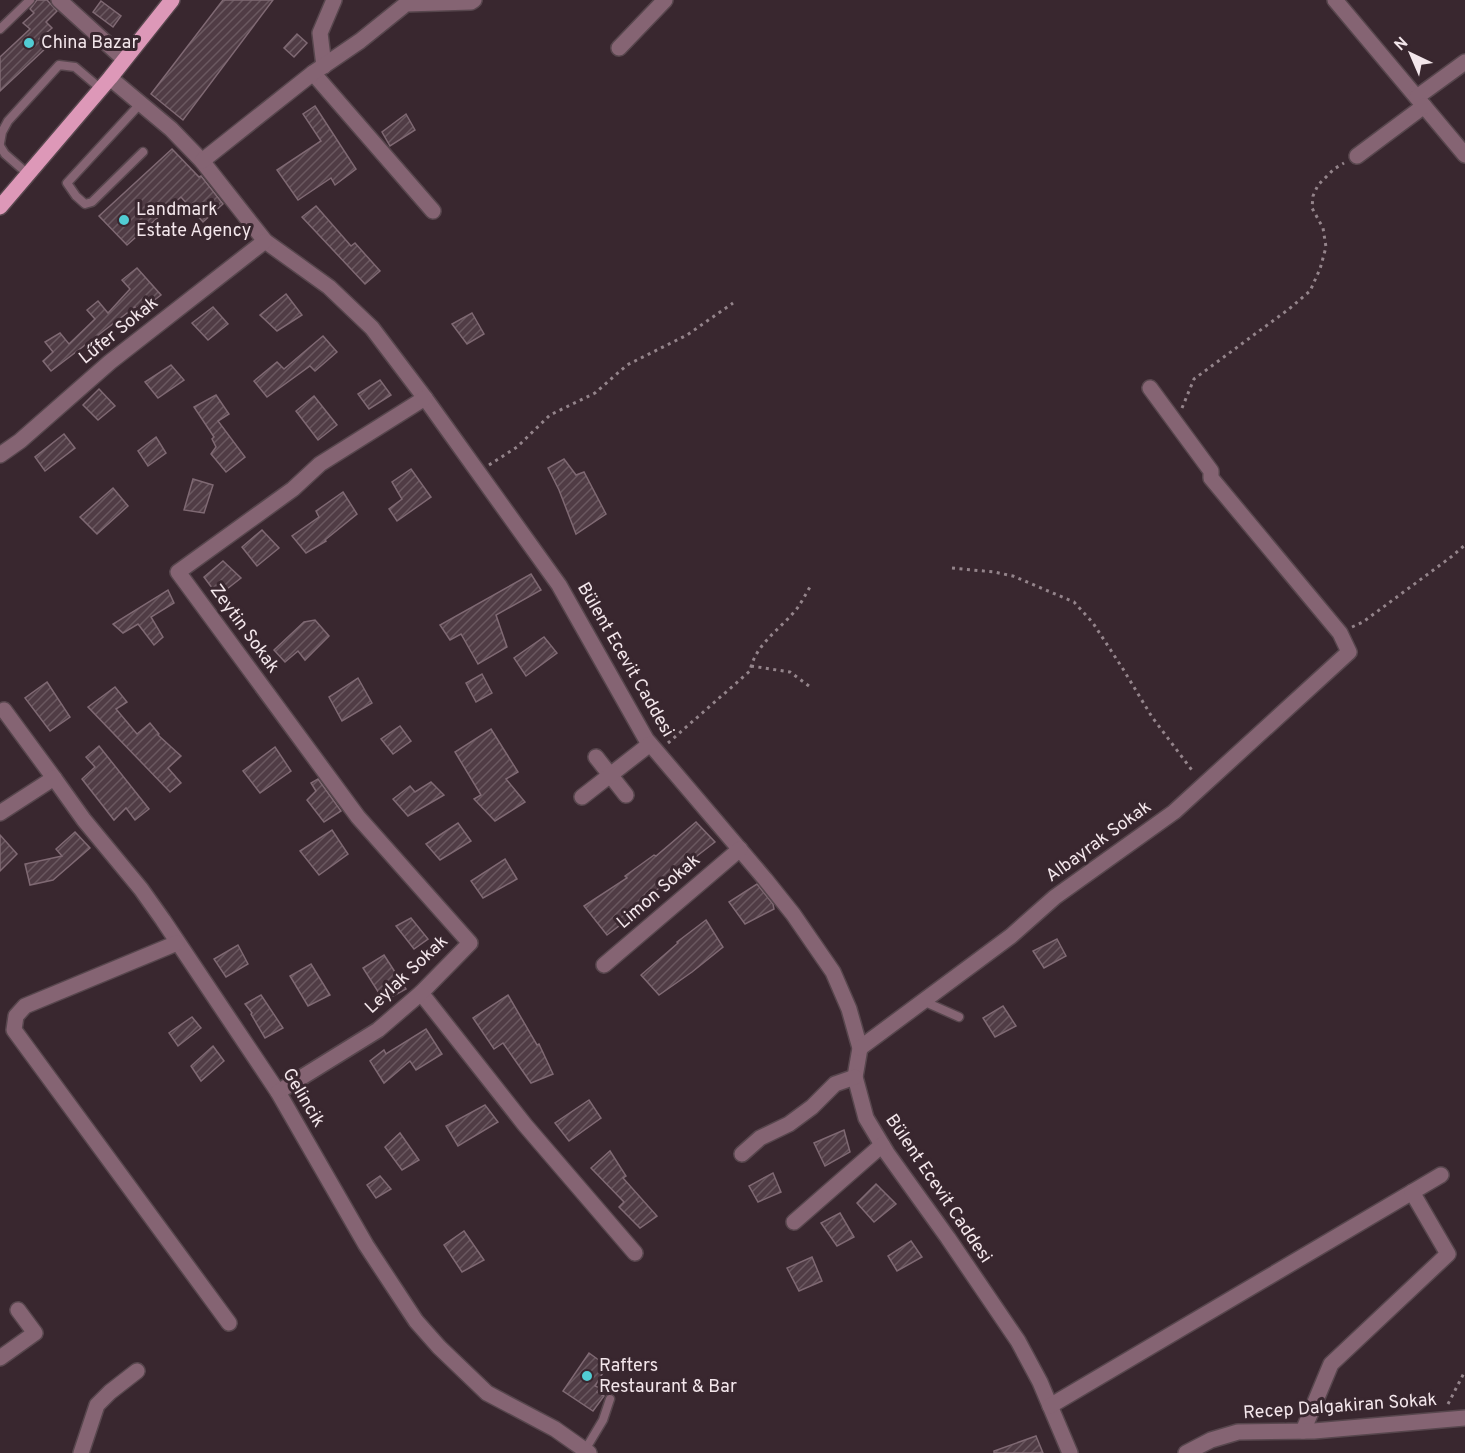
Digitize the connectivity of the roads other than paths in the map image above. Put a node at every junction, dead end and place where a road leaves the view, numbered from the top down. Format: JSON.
{"nodes":[{"id":1,"x":30,"y":0,"type":"edge"},
{"id":2,"x":59,"y":0,"type":"edge"},
{"id":3,"x":172,"y":0,"type":"edge"},
{"id":4,"x":334,"y":0,"type":"edge"},
{"id":5,"x":664,"y":0,"type":"edge"},
{"id":6,"x":1335,"y":0,"type":"edge"},
{"id":7,"x":472,"y":1,"type":"edge"},
{"id":8,"x":0,"y":29,"type":"edge"},
{"id":9,"x":619,"y":48,"type":"dead end"},
{"id":10,"x":124,"y":59,"type":"junction"},
{"id":11,"x":1465,"y":62,"type":"edge"},
{"id":12,"x":319,"y":70,"type":"junction"},
{"id":13,"x":106,"y":83,"type":"junction"},
{"id":14,"x":1421,"y":101,"type":"junction"},
{"id":15,"x":140,"y":104,"type":"junction"},
{"id":16,"x":0,"y":145,"type":"edge"},
{"id":17,"x":143,"y":152,"type":"dead end"},
{"id":18,"x":1465,"y":155,"type":"edge"},
{"id":19,"x":1357,"y":156,"type":"road end"},
{"id":20,"x":202,"y":161,"type":"junction"},
{"id":21,"x":29,"y":175,"type":"junction"},
{"id":22,"x":0,"y":207,"type":"edge"},
{"id":23,"x":433,"y":211,"type":"dead end"},
{"id":24,"x":265,"y":241,"type":"junction"},
{"id":25,"x":1150,"y":388,"type":"dead end"},
{"id":26,"x":425,"y":398,"type":"junction"},
{"id":27,"x":0,"y":455,"type":"edge"},
{"id":28,"x":4,"y":710,"type":"dead end"},
{"id":29,"x":654,"y":748,"type":"junction"},
{"id":30,"x":596,"y":757,"type":"dead end"},
{"id":31,"x":611,"y":774,"type":"junction"},
{"id":32,"x":54,"y":778,"type":"junction"},
{"id":33,"x":626,"y":795,"type":"dead end"},
{"id":34,"x":582,"y":797,"type":"dead end"},
{"id":35,"x":0,"y":813,"type":"edge"},
{"id":36,"x":740,"y":849,"type":"junction"},
{"id":37,"x":177,"y":943,"type":"junction"},
{"id":38,"x":470,"y":943,"type":"joint"},
{"id":39,"x":604,"y":964,"type":"dead end"},
{"id":40,"x":421,"y":993,"type":"junction"},
{"id":41,"x":923,"y":1001,"type":"junction"},
{"id":42,"x":959,"y":1017,"type":"dead end"},
{"id":43,"x":860,"y":1047,"type":"junction"},
{"id":44,"x":855,"y":1077,"type":"junction"},
{"id":45,"x":278,"y":1092,"type":"junction"},
{"id":46,"x":882,"y":1145,"type":"junction"},
{"id":47,"x":742,"y":1154,"type":"dead end"},
{"id":48,"x":1441,"y":1175,"type":"dead end"},
{"id":49,"x":1412,"y":1192,"type":"junction"},
{"id":50,"x":794,"y":1222,"type":"dead end"},
{"id":51,"x":635,"y":1253,"type":"dead end"},
{"id":52,"x":18,"y":1310,"type":"dead end"},
{"id":53,"x":228,"y":1323,"type":"dead end"},
{"id":54,"x":0,"y":1358,"type":"edge"},
{"id":55,"x":137,"y":1371,"type":"dead end"},
{"id":56,"x":610,"y":1399,"type":"dead end"},
{"id":57,"x":1050,"y":1406,"type":"junction"},
{"id":58,"x":1465,"y":1418,"type":"edge"},
{"id":59,"x":1304,"y":1431,"type":"junction"},
{"id":60,"x":587,"y":1452,"type":"edge"},
{"id":61,"x":81,"y":1453,"type":"edge"},
{"id":62,"x":1070,"y":1453,"type":"edge"},
{"id":63,"x":1186,"y":1453,"type":"edge"}],
"edges":[{"from":1,"to":8,"type":"lane"},
{"from":2,"to":10,"type":"street"},
{"from":3,"to":10,"type":"main road"},
{"from":4,"to":12,"type":"street"},
{"from":5,"to":9,"type":"street"},
{"from":6,"to":14,"type":"street"},
{"from":7,"to":12,"type":"street"},
{"from":10,"to":13,"type":"main road"},
{"from":11,"to":14,"type":"street"},
{"from":12,"to":20,"type":"street"},
{"from":12,"to":23,"type":"street"},
{"from":13,"to":15,"type":"street","name":"Bülent Ecevit Caddesi"},
{"from":13,"to":16,"type":"lane"},
{"from":13,"to":21,"type":"main road"},
{"from":14,"to":18,"type":"street"},
{"from":14,"to":19,"type":"street"},
{"from":15,"to":17,"type":"lane"},
{"from":15,"to":20,"type":"street","name":"Bülent Ecevit Caddesi"},
{"from":16,"to":21,"type":"lane"},
{"from":20,"to":24,"type":"street","name":"Bülent Ecevit Caddesi"},
{"from":21,"to":22,"type":"main road"},
{"from":24,"to":26,"type":"street","name":"Bülent Ecevit Caddesi"},
{"from":24,"to":27,"type":"street","name":"Lűfer Sokak"},
{"from":25,"to":41,"type":"street","name":"Albayrak Sokak"},
{"from":26,"to":29,"type":"street","name":"Bülent Ecevit Caddesi"},
{"from":26,"to":38,"type":"street","name":"Zeytin Sokak"},
{"from":28,"to":32,"type":"street","name":"Gelincik"},
{"from":29,"to":31,"type":"street"},
{"from":29,"to":36,"type":"street","name":"Bülent Ecevit Caddesi"},
{"from":30,"to":31,"type":"street"},
{"from":31,"to":33,"type":"street"},
{"from":31,"to":34,"type":"street"},
{"from":32,"to":35,"type":"street"},
{"from":32,"to":37,"type":"street","name":"Gelincik"},
{"from":36,"to":39,"type":"street","name":"Limon Sokak"},
{"from":36,"to":43,"type":"street","name":"Bülent Ecevit Caddesi"},
{"from":37,"to":45,"type":"street","name":"Gelincik"},
{"from":37,"to":53,"type":"street"},
{"from":38,"to":40,"type":"street","name":"Leylak Sokak"},
{"from":40,"to":45,"type":"street","name":"Leylak Sokak"},
{"from":40,"to":51,"type":"street"},
{"from":41,"to":42,"type":"lane"},
{"from":41,"to":43,"type":"street","name":"Albayrak Sokak"},
{"from":43,"to":44,"type":"street","name":"Bülent Ecevit Caddesi"},
{"from":44,"to":46,"type":"street","name":"Bülent Ecevit Caddesi"},
{"from":44,"to":47,"type":"street"},
{"from":45,"to":60,"type":"street","name":"Gelincik"},
{"from":46,"to":50,"type":"street"},
{"from":46,"to":57,"type":"street","name":"Bülent Ecevit Caddesi"},
{"from":48,"to":49,"type":"street"},
{"from":49,"to":57,"type":"street"},
{"from":49,"to":59,"type":"street"},
{"from":52,"to":54,"type":"street"},
{"from":55,"to":61,"type":"street"},
{"from":56,"to":60,"type":"lane"},
{"from":57,"to":62,"type":"street","name":"Bülent Ecevit Caddesi"},
{"from":58,"to":59,"type":"street","name":"Recep Dalgakiran Sokak"},
{"from":59,"to":63,"type":"street","name":"Recep Dalgakiran Sokak"}]}
